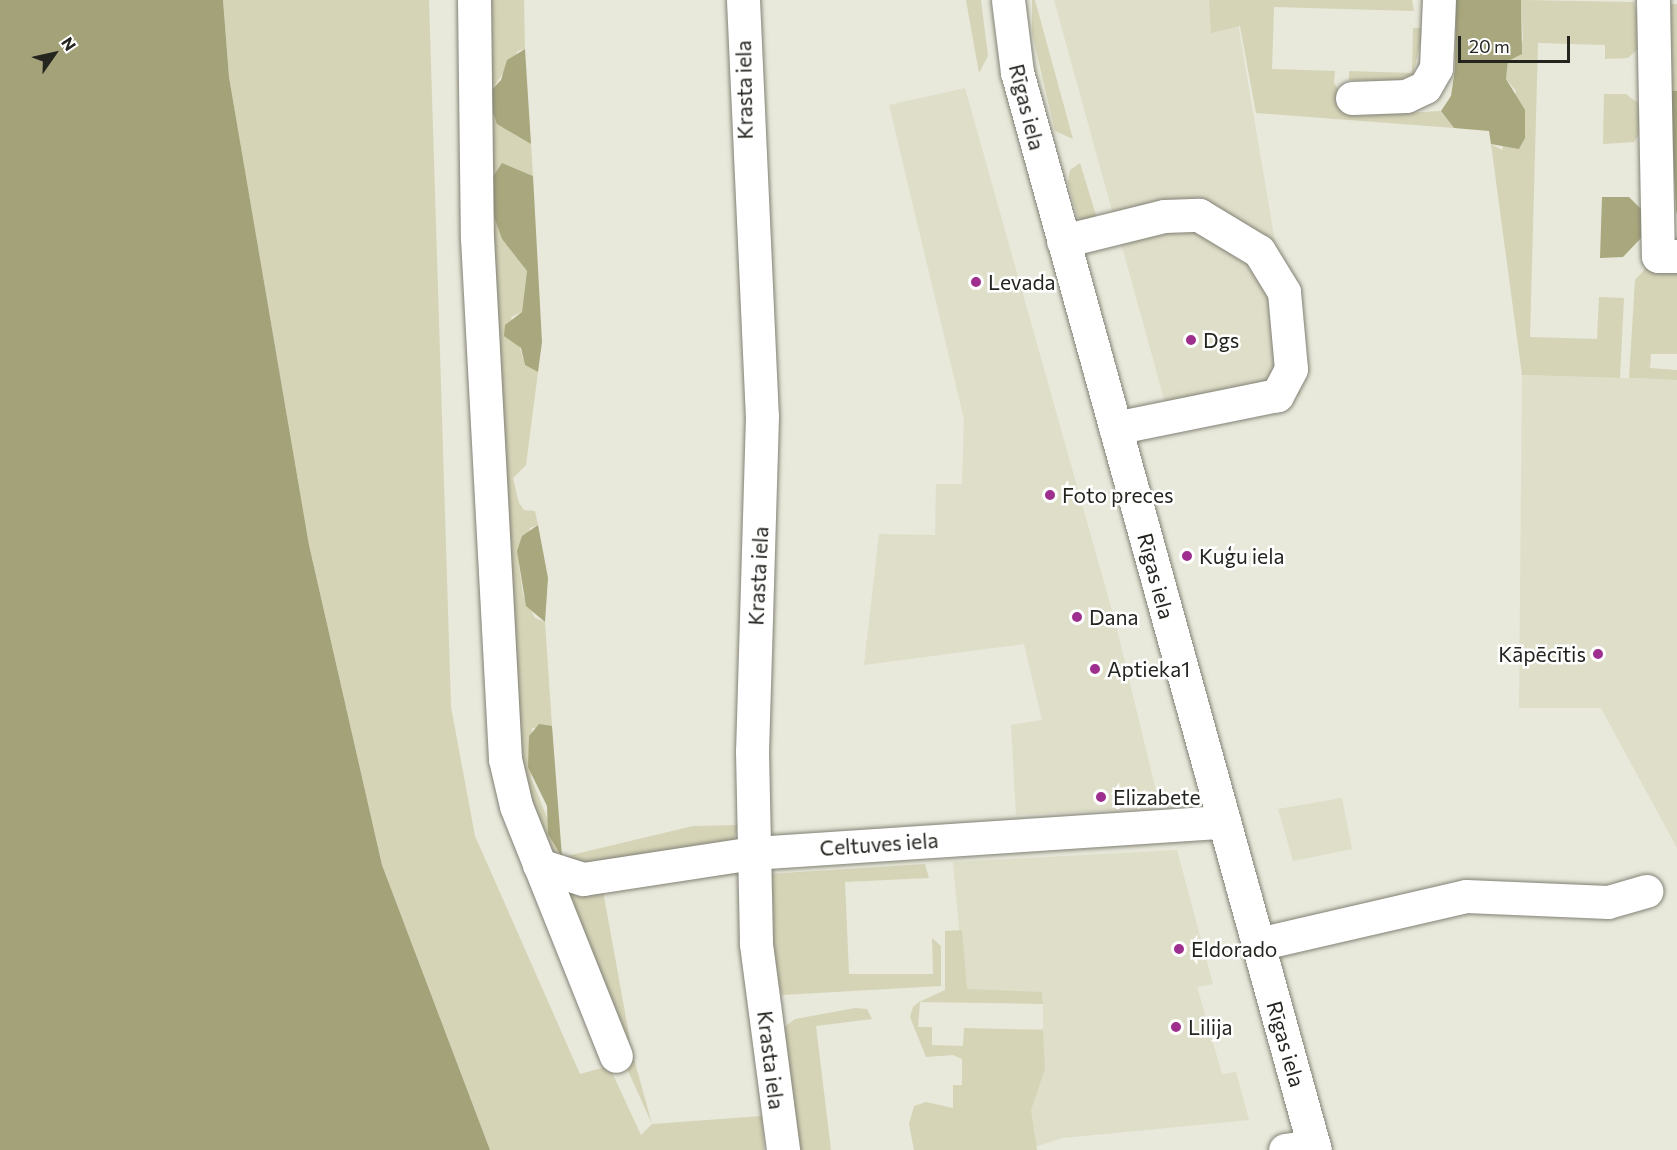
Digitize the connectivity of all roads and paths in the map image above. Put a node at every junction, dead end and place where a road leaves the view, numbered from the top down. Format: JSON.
{"nodes":[{"id":1,"x":474,"y":0,"type":"edge"},
{"id":2,"x":742,"y":0,"type":"edge"},
{"id":3,"x":1008,"y":0,"type":"edge"},
{"id":4,"x":1439,"y":0,"type":"edge"},
{"id":5,"x":1653,"y":0,"type":"edge"},
{"id":6,"x":1352,"y":98,"type":"dead end"},
{"id":7,"x":1063,"y":241,"type":"junction"},
{"id":8,"x":1677,"y":256,"type":"edge"},
{"id":9,"x":1115,"y":428,"type":"junction"},
{"id":10,"x":1224,"y":822,"type":"junction"},
{"id":11,"x":753,"y":853,"type":"junction"},
{"id":12,"x":539,"y":865,"type":"junction"},
{"id":13,"x":1646,"y":891,"type":"dead end"},
{"id":14,"x":1258,"y":944,"type":"junction"},
{"id":15,"x":616,"y":1056,"type":"dead end"},
{"id":16,"x":1305,"y":1149,"type":"edge"},
{"id":17,"x":783,"y":1150,"type":"edge"}],
"edges":[{"from":1,"to":12,"type":"street"},
{"from":2,"to":11,"type":"street","name":"Krasta iela"},
{"from":3,"to":7,"type":"street","name":"Rīgas iela"},
{"from":4,"to":6,"type":"street"},
{"from":5,"to":8,"type":"street"},
{"from":7,"to":9,"type":"street","name":"Rīgas iela"},
{"from":7,"to":9,"type":"street"},
{"from":9,"to":10,"type":"street","name":"Rīgas iela"},
{"from":10,"to":11,"type":"street","name":"Celtuves iela"},
{"from":10,"to":14,"type":"street","name":"Rīgas iela"},
{"from":11,"to":12,"type":"street","name":"Celtuves iela"},
{"from":11,"to":17,"type":"street","name":"Krasta iela"},
{"from":12,"to":15,"type":"street"},
{"from":13,"to":14,"type":"street"},
{"from":14,"to":16,"type":"street","name":"Rīgas iela"}]}
